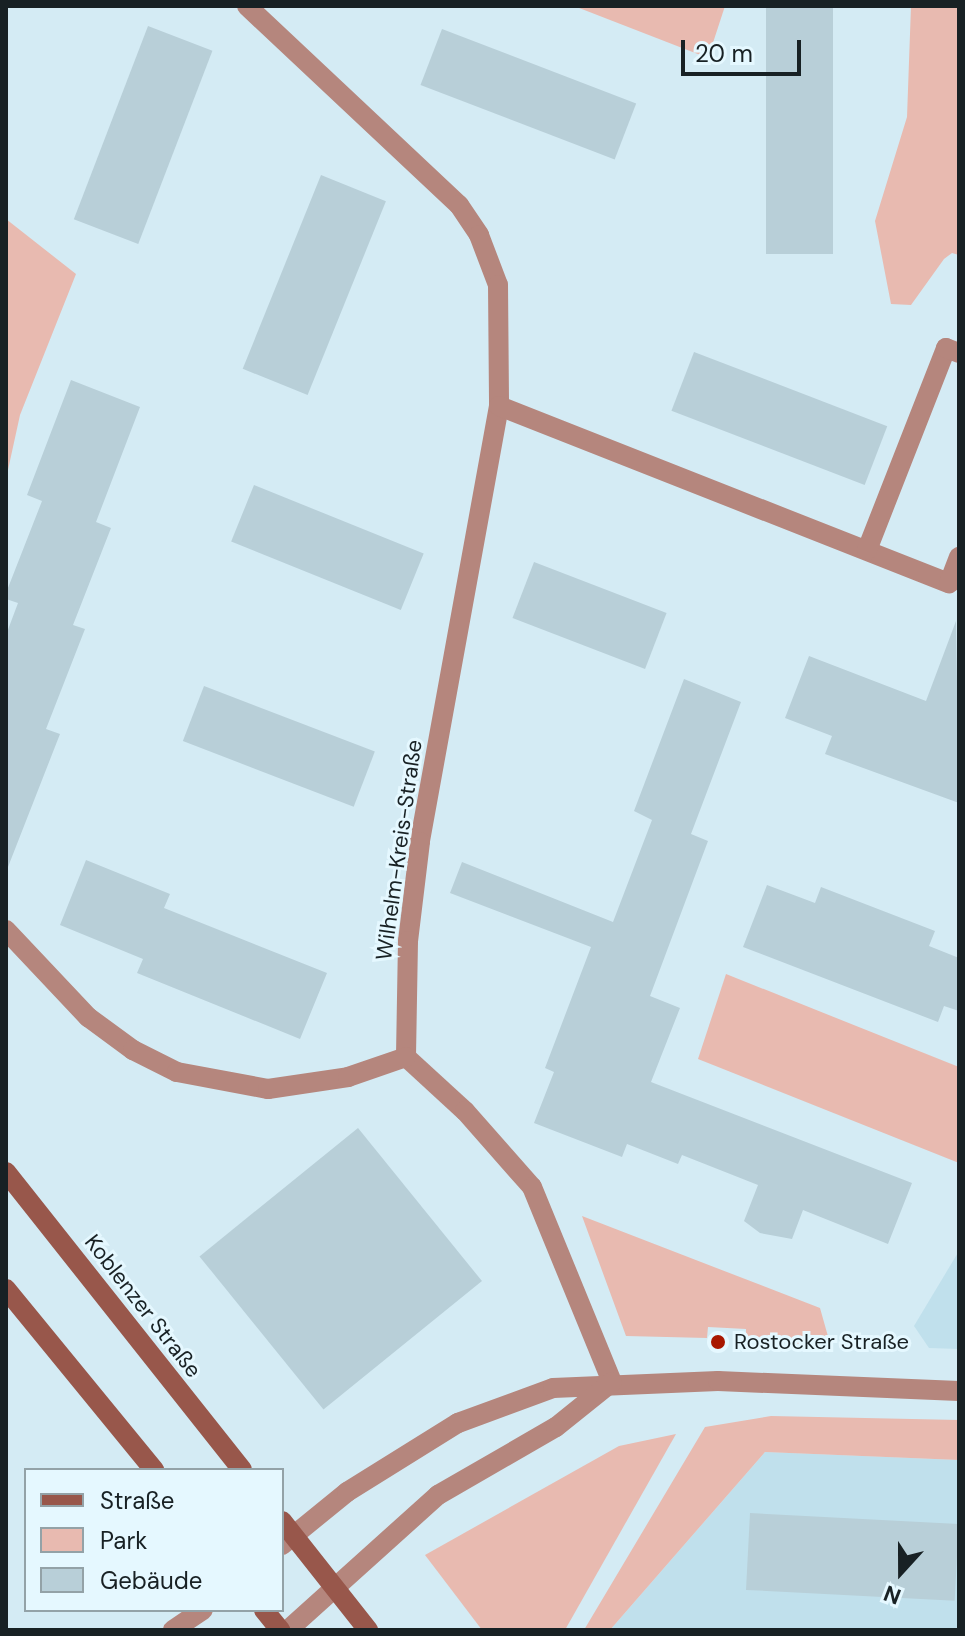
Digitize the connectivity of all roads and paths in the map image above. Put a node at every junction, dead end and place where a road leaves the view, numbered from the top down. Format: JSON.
{"nodes":[{"id":1,"x":247,"y":6,"type":"edge"},
{"id":2,"x":959,"y":353,"type":"edge"},
{"id":3,"x":499,"y":406,"type":"junction"},
{"id":4,"x":867,"y":550,"type":"junction"},
{"id":5,"x":959,"y":557,"type":"edge"},
{"id":6,"x":6,"y":930,"type":"edge"},
{"id":7,"x":406,"y":1057,"type":"junction"},
{"id":8,"x":6,"y":1172,"type":"edge"},
{"id":9,"x":6,"y":1289,"type":"edge"},
{"id":10,"x":612,"y":1382,"type":"junction"},
{"id":11,"x":959,"y":1391,"type":"edge"},
{"id":12,"x":152,"y":1468,"type":"edge"},
{"id":13,"x":240,"y":1468,"type":"edge"},
{"id":14,"x":286,"y":1534,"type":"edge"},
{"id":15,"x":333,"y":1586,"type":"junction"},
{"id":16,"x":200,"y":1612,"type":"edge"},
{"id":17,"x":266,"y":1612,"type":"edge"},
{"id":18,"x":173,"y":1630,"type":"edge"},
{"id":19,"x":280,"y":1630,"type":"edge"},
{"id":20,"x":288,"y":1630,"type":"edge"},
{"id":21,"x":368,"y":1630,"type":"edge"}],
"edges":[{"from":1,"to":3,"type":"street","name":"Wilhelm-Kreis-Straße"},
{"from":2,"to":4,"type":"street"},
{"from":3,"to":4,"type":"street"},
{"from":3,"to":7,"type":"street","name":"Wilhelm-Kreis-Straße"},
{"from":4,"to":5,"type":"street"},
{"from":6,"to":7,"type":"street"},
{"from":7,"to":10,"type":"street"},
{"from":8,"to":13,"type":"main road","name":"Koblenzer Straße"},
{"from":9,"to":12,"type":"main road"},
{"from":10,"to":11,"type":"street"},
{"from":10,"to":14,"type":"street"},
{"from":10,"to":15,"type":"street"},
{"from":14,"to":15,"type":"main road"},
{"from":15,"to":20,"type":"street"},
{"from":15,"to":21,"type":"main road"},
{"from":16,"to":18,"type":"street"},
{"from":17,"to":19,"type":"main road"}]}
